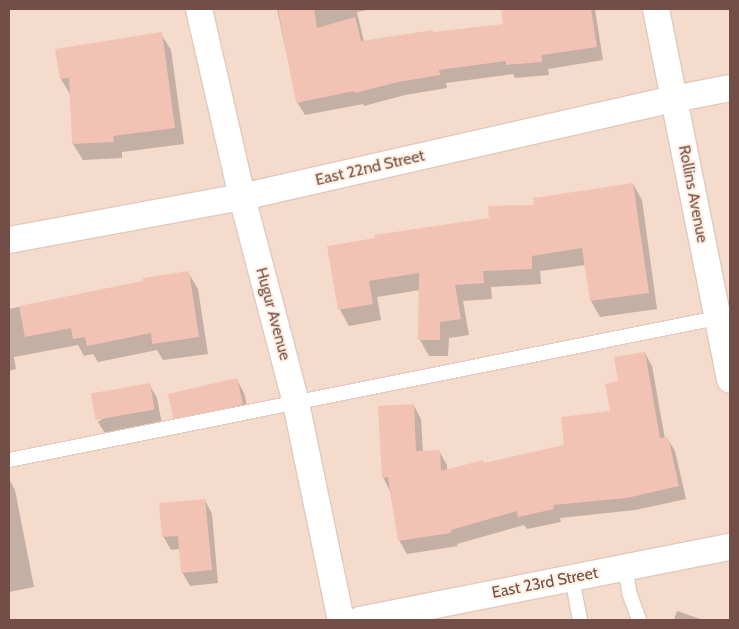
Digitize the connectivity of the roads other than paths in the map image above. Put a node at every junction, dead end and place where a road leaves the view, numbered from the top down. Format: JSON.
{"nodes":[{"id":1,"x":200,"y":9,"type":"edge"},
{"id":2,"x":656,"y":9,"type":"edge"},
{"id":3,"x":730,"y":88,"type":"edge"},
{"id":4,"x":674,"y":98,"type":"junction"},
{"id":5,"x":242,"y":197,"type":"junction"},
{"id":6,"x":9,"y":240,"type":"edge"},
{"id":7,"x":724,"y":317,"type":"edge"},
{"id":8,"x":730,"y":380,"type":"edge"},
{"id":9,"x":296,"y":402,"type":"junction"},
{"id":10,"x":9,"y":460,"type":"edge"},
{"id":11,"x":730,"y":547,"type":"edge"},
{"id":12,"x":625,"y":568,"type":"junction"},
{"id":13,"x":572,"y":578,"type":"junction"},
{"id":14,"x":429,"y":614,"type":"edge"},
{"id":15,"x":341,"y":620,"type":"edge"},
{"id":16,"x":360,"y":620,"type":"edge"},
{"id":17,"x":580,"y":620,"type":"edge"},
{"id":18,"x":639,"y":620,"type":"edge"}],
"edges":[{"from":1,"to":5,"type":"street","name":"Hugur Avenue"},
{"from":2,"to":4,"type":"street","name":"Rollins Avenue"},
{"from":3,"to":4,"type":"street","name":"East 22nd Street"},
{"from":4,"to":5,"type":"street","name":"East 22nd Street"},
{"from":4,"to":7,"type":"street","name":"Rollins Avenue"},
{"from":5,"to":6,"type":"street","name":"East 22nd Street"},
{"from":5,"to":9,"type":"street","name":"Hugur Avenue"},
{"from":7,"to":8,"type":"street","name":"Rollins Avenue"},
{"from":7,"to":9,"type":"lane"},
{"from":9,"to":10,"type":"lane"},
{"from":9,"to":15,"type":"street","name":"Hugur Avenue"},
{"from":11,"to":12,"type":"street","name":"East 23rd Street"},
{"from":12,"to":13,"type":"street","name":"East 23rd Street"},
{"from":12,"to":18,"type":"lane"},
{"from":13,"to":14,"type":"street","name":"East 23rd Street"},
{"from":13,"to":17,"type":"lane"},
{"from":14,"to":16,"type":"street","name":"East 23rd Street"}]}
